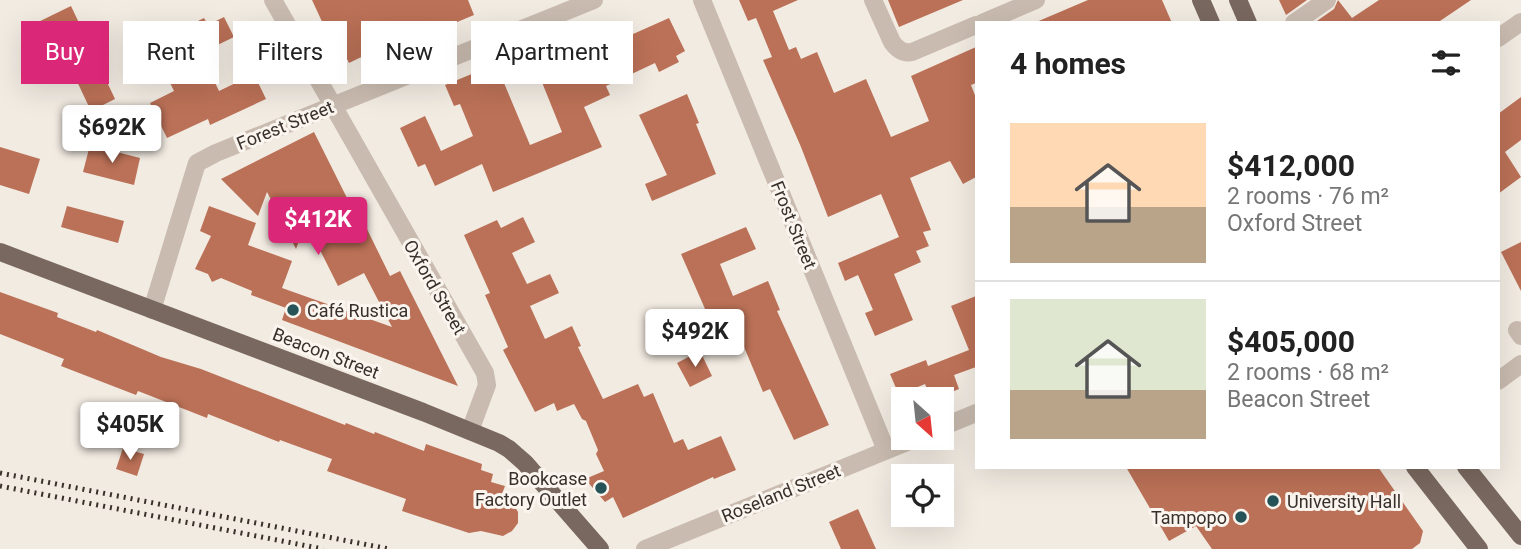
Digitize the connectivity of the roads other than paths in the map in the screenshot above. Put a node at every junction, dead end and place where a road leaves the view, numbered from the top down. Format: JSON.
{"nodes":[{"id":1,"x":273,"y":0,"type":"edge"},
{"id":2,"x":594,"y":0,"type":"edge"},
{"id":3,"x":702,"y":0,"type":"edge"},
{"id":4,"x":873,"y":0,"type":"edge"},
{"id":5,"x":1036,"y":0,"type":"edge"},
{"id":6,"x":1201,"y":0,"type":"edge"},
{"id":7,"x":1238,"y":0,"type":"edge"},
{"id":8,"x":1327,"y":0,"type":"edge"},
{"id":9,"x":987,"y":21,"type":"edge"},
{"id":10,"x":1210,"y":21,"type":"edge"},
{"id":11,"x":1247,"y":21,"type":"edge"},
{"id":12,"x":1297,"y":21,"type":"edge"},
{"id":13,"x":1521,"y":22,"type":"edge"},
{"id":14,"x":975,"y":25,"type":"edge"},
{"id":15,"x":1500,"y":37,"type":"edge"},
{"id":16,"x":332,"y":106,"type":"junction"},
{"id":17,"x":0,"y":252,"type":"edge"},
{"id":18,"x":152,"y":310,"type":"junction"},
{"id":19,"x":1521,"y":364,"type":"edge"},
{"id":20,"x":1500,"y":380,"type":"edge"},
{"id":21,"x":975,"y":413,"type":"edge"},
{"id":22,"x":954,"y":422,"type":"edge"},
{"id":23,"x":470,"y":431,"type":"junction"},
{"id":24,"x":891,"y":448,"type":"edge"},
{"id":25,"x":886,"y":450,"type":"junction"},
{"id":26,"x":1417,"y":469,"type":"edge"},
{"id":27,"x":1468,"y":469,"type":"edge"},
{"id":28,"x":1521,"y":536,"type":"edge"},
{"id":29,"x":600,"y":549,"type":"edge"},
{"id":30,"x":645,"y":549,"type":"edge"},
{"id":31,"x":1479,"y":549,"type":"edge"}],
"edges":[{"from":1,"to":16,"type":"street","name":"Oxford Street"},
{"from":2,"to":16,"type":"street","name":"Forest Street"},
{"from":3,"to":25,"type":"street","name":"Frost Street"},
{"from":4,"to":14,"type":"street"},
{"from":5,"to":9,"type":"street"},
{"from":6,"to":10,"type":"main road"},
{"from":7,"to":11,"type":"main road"},
{"from":8,"to":12,"type":"street"},
{"from":13,"to":15,"type":"street"},
{"from":16,"to":18,"type":"street","name":"Forest Street"},
{"from":16,"to":23,"type":"street","name":"Oxford Street"},
{"from":17,"to":18,"type":"main road","name":"Beacon Street"},
{"from":18,"to":23,"type":"main road","name":"Beacon Street"},
{"from":19,"to":20,"type":"street"},
{"from":21,"to":22,"type":"street"},
{"from":23,"to":29,"type":"main road","name":"Beacon Street"},
{"from":24,"to":25,"type":"street","name":"Roseland Street"},
{"from":25,"to":30,"type":"street","name":"Roseland Street"},
{"from":26,"to":31,"type":"main road"},
{"from":27,"to":28,"type":"main road"}]}
